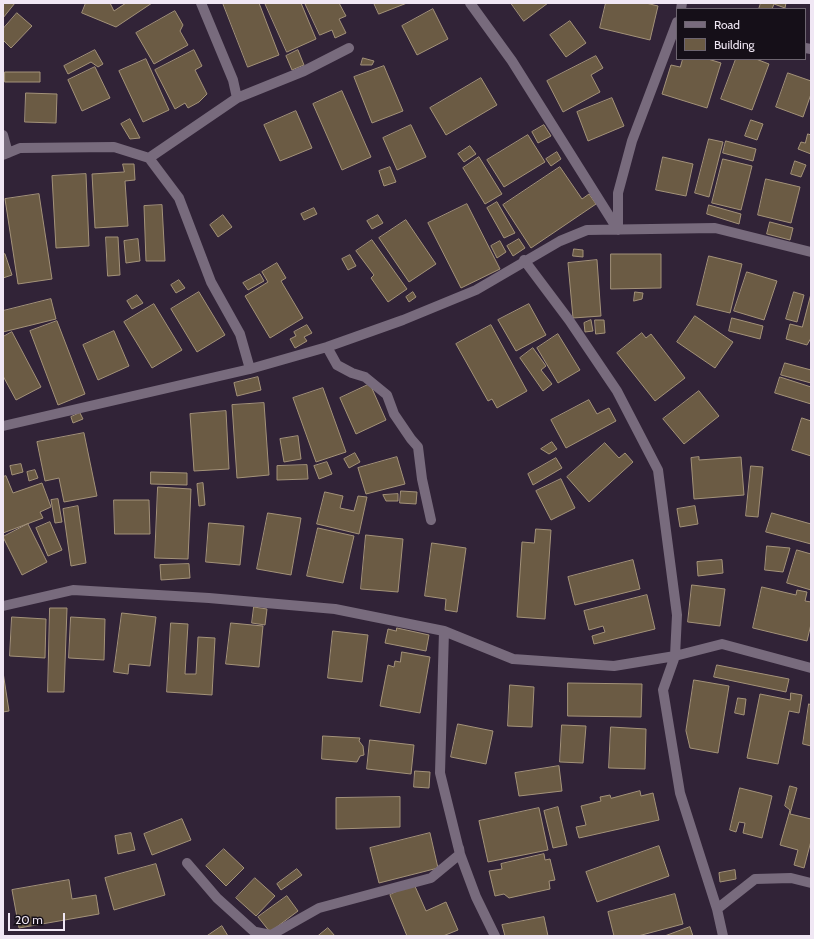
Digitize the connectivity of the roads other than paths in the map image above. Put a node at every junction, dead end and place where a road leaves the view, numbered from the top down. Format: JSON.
{"nodes":[{"id":1,"x":201,"y":3,"type":"edge"},
{"id":2,"x":470,"y":3,"type":"edge"},
{"id":3,"x":676,"y":25,"type":"edge"},
{"id":4,"x":349,"y":48,"type":"dead end"},
{"id":5,"x":237,"y":98,"type":"junction"},
{"id":6,"x":3,"y":135,"type":"edge"},
{"id":7,"x":6,"y":154,"type":"edge"},
{"id":8,"x":150,"y":158,"type":"junction"},
{"id":9,"x":618,"y":230,"type":"junction"},
{"id":10,"x":811,"y":252,"type":"edge"},
{"id":11,"x":524,"y":260,"type":"junction"},
{"id":12,"x":327,"y":347,"type":"junction"},
{"id":13,"x":250,"y":368,"type":"junction"},
{"id":14,"x":3,"y":426,"type":"edge"},
{"id":15,"x":431,"y":520,"type":"dead end"},
{"id":16,"x":3,"y":606,"type":"edge"},
{"id":17,"x":444,"y":631,"type":"junction"},
{"id":18,"x":675,"y":656,"type":"junction"},
{"id":19,"x":811,"y":668,"type":"edge"},
{"id":20,"x":454,"y":827,"type":"dead end"},
{"id":21,"x":460,"y":854,"type":"junction"},
{"id":22,"x":186,"y":863,"type":"dead end"},
{"id":23,"x":811,"y":883,"type":"edge"},
{"id":24,"x":717,"y":910,"type":"junction"},
{"id":25,"x":257,"y":934,"type":"edge"},
{"id":26,"x":495,"y":936,"type":"edge"},
{"id":27,"x":723,"y":936,"type":"edge"}],
"edges":[{"from":1,"to":5,"type":"street"},
{"from":2,"to":9,"type":"street"},
{"from":3,"to":9,"type":"street"},
{"from":4,"to":5,"type":"street"},
{"from":5,"to":8,"type":"street"},
{"from":6,"to":7,"type":"street"},
{"from":7,"to":8,"type":"street"},
{"from":8,"to":13,"type":"street"},
{"from":9,"to":10,"type":"street"},
{"from":9,"to":11,"type":"street"},
{"from":11,"to":12,"type":"street"},
{"from":11,"to":18,"type":"street"},
{"from":12,"to":13,"type":"street"},
{"from":12,"to":15,"type":"street"},
{"from":13,"to":14,"type":"street"},
{"from":16,"to":17,"type":"street"},
{"from":17,"to":18,"type":"street"},
{"from":17,"to":21,"type":"street"},
{"from":18,"to":19,"type":"street"},
{"from":18,"to":24,"type":"street"},
{"from":20,"to":21,"type":"street"},
{"from":21,"to":25,"type":"street"},
{"from":21,"to":26,"type":"street"},
{"from":22,"to":25,"type":"street"},
{"from":23,"to":24,"type":"street"},
{"from":24,"to":27,"type":"street"}]}
